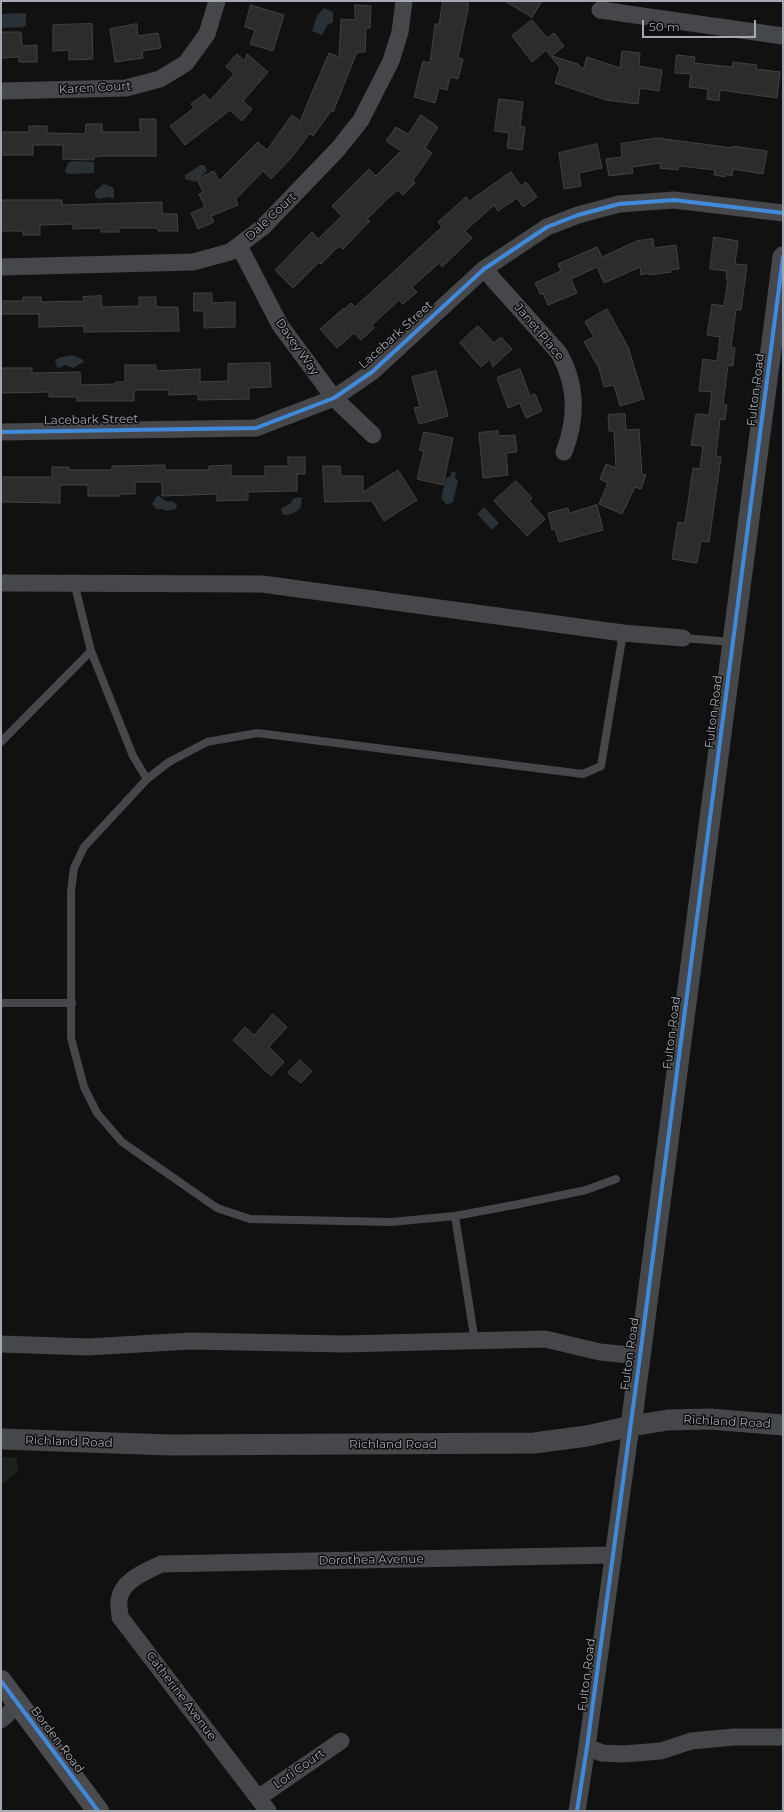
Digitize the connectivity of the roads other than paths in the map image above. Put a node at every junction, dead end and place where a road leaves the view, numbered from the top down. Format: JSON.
{"nodes":[{"id":1,"x":217,"y":1,"type":"edge"},
{"id":2,"x":404,"y":1,"type":"edge"},
{"id":3,"x":600,"y":10,"type":"dead end"},
{"id":4,"x":783,"y":36,"type":"edge"},
{"id":5,"x":1,"y":91,"type":"edge"},
{"id":6,"x":783,"y":213,"type":"edge"},
{"id":7,"x":239,"y":246,"type":"junction"},
{"id":8,"x":783,"y":257,"type":"edge"},
{"id":9,"x":1,"y":267,"type":"edge"},
{"id":10,"x":484,"y":269,"type":"junction"},
{"id":11,"x":776,"y":368,"type":"edge"},
{"id":12,"x":334,"y":398,"type":"junction"},
{"id":13,"x":1,"y":432,"type":"edge"},
{"id":14,"x":373,"y":435,"type":"dead end"},
{"id":15,"x":564,"y":452,"type":"dead end"},
{"id":16,"x":74,"y":582,"type":"junction"},
{"id":17,"x":1,"y":583,"type":"edge"},
{"id":18,"x":623,"y":633,"type":"junction"},
{"id":19,"x":683,"y":638,"type":"joint"},
{"id":20,"x":734,"y":642,"type":"junction"},
{"id":21,"x":90,"y":651,"type":"junction"},
{"id":22,"x":1,"y":742,"type":"edge"},
{"id":23,"x":147,"y":779,"type":"junction"},
{"id":24,"x":1,"y":1002,"type":"edge"},
{"id":25,"x":72,"y":1002,"type":"junction"},
{"id":26,"x":616,"y":1179,"type":"dead end"},
{"id":27,"x":455,"y":1216,"type":"junction"},
{"id":28,"x":475,"y":1342,"type":"junction"},
{"id":29,"x":1,"y":1344,"type":"edge"},
{"id":30,"x":640,"y":1356,"type":"junction"},
{"id":31,"x":783,"y":1425,"type":"edge"},
{"id":32,"x":631,"y":1426,"type":"junction"},
{"id":33,"x":1,"y":1439,"type":"edge"},
{"id":34,"x":612,"y":1555,"type":"junction"},
{"id":35,"x":133,"y":1578,"type":"joint"},
{"id":36,"x":1,"y":1681,"type":"edge"},
{"id":37,"x":18,"y":1705,"type":"junction"},
{"id":38,"x":1,"y":1720,"type":"edge"},
{"id":39,"x":783,"y":1737,"type":"edge"},
{"id":40,"x":341,"y":1741,"type":"dead end"},
{"id":41,"x":587,"y":1747,"type":"junction"},
{"id":42,"x":263,"y":1805,"type":"edge"},
{"id":43,"x":98,"y":1811,"type":"edge"},
{"id":44,"x":577,"y":1811,"type":"edge"}],
"edges":[{"from":1,"to":5,"type":"street","name":"Karen Court"},
{"from":2,"to":7,"type":"street","name":"Dale Court"},
{"from":3,"to":4,"type":"street"},
{"from":6,"to":10,"type":"street","name":"Lacebark Street"},
{"from":7,"to":9,"type":"street","name":"Dale Court"},
{"from":7,"to":12,"type":"street","name":"Davey Way"},
{"from":8,"to":11,"type":"street","name":"Fulton Road"},
{"from":10,"to":12,"type":"street","name":"Lacebark Street"},
{"from":10,"to":15,"type":"street","name":"Janet Place"},
{"from":11,"to":20,"type":"street","name":"Fulton Road"},
{"from":12,"to":13,"type":"street","name":"Lacebark Street"},
{"from":12,"to":14,"type":"street","name":"Davey Way"},
{"from":16,"to":17,"type":"street"},
{"from":16,"to":18,"type":"street"},
{"from":16,"to":21,"type":"lane"},
{"from":18,"to":19,"type":"street"},
{"from":18,"to":23,"type":"lane"},
{"from":19,"to":20,"type":"lane"},
{"from":20,"to":30,"type":"street","name":"Fulton Road"},
{"from":21,"to":22,"type":"lane"},
{"from":21,"to":23,"type":"lane"},
{"from":23,"to":25,"type":"lane"},
{"from":24,"to":25,"type":"lane"},
{"from":25,"to":27,"type":"lane"},
{"from":26,"to":27,"type":"lane"},
{"from":27,"to":28,"type":"lane"},
{"from":28,"to":29,"type":"street"},
{"from":28,"to":30,"type":"street"},
{"from":30,"to":32,"type":"street","name":"Fulton Road"},
{"from":31,"to":32,"type":"street","name":"Richland Road"},
{"from":32,"to":33,"type":"street","name":"Richland Road"},
{"from":32,"to":34,"type":"street","name":"Fulton Road"},
{"from":34,"to":35,"type":"street","name":"Dorothea Avenue"},
{"from":34,"to":41,"type":"street","name":"Fulton Road"},
{"from":35,"to":42,"type":"street","name":"Catherine Avenue"},
{"from":36,"to":37,"type":"main road","name":"Borden Road"},
{"from":37,"to":38,"type":"street"},
{"from":37,"to":43,"type":"main road","name":"Borden Road"},
{"from":39,"to":41,"type":"street"},
{"from":40,"to":42,"type":"street","name":"Lori Court"},
{"from":41,"to":44,"type":"street","name":"Fulton Road"}]}
